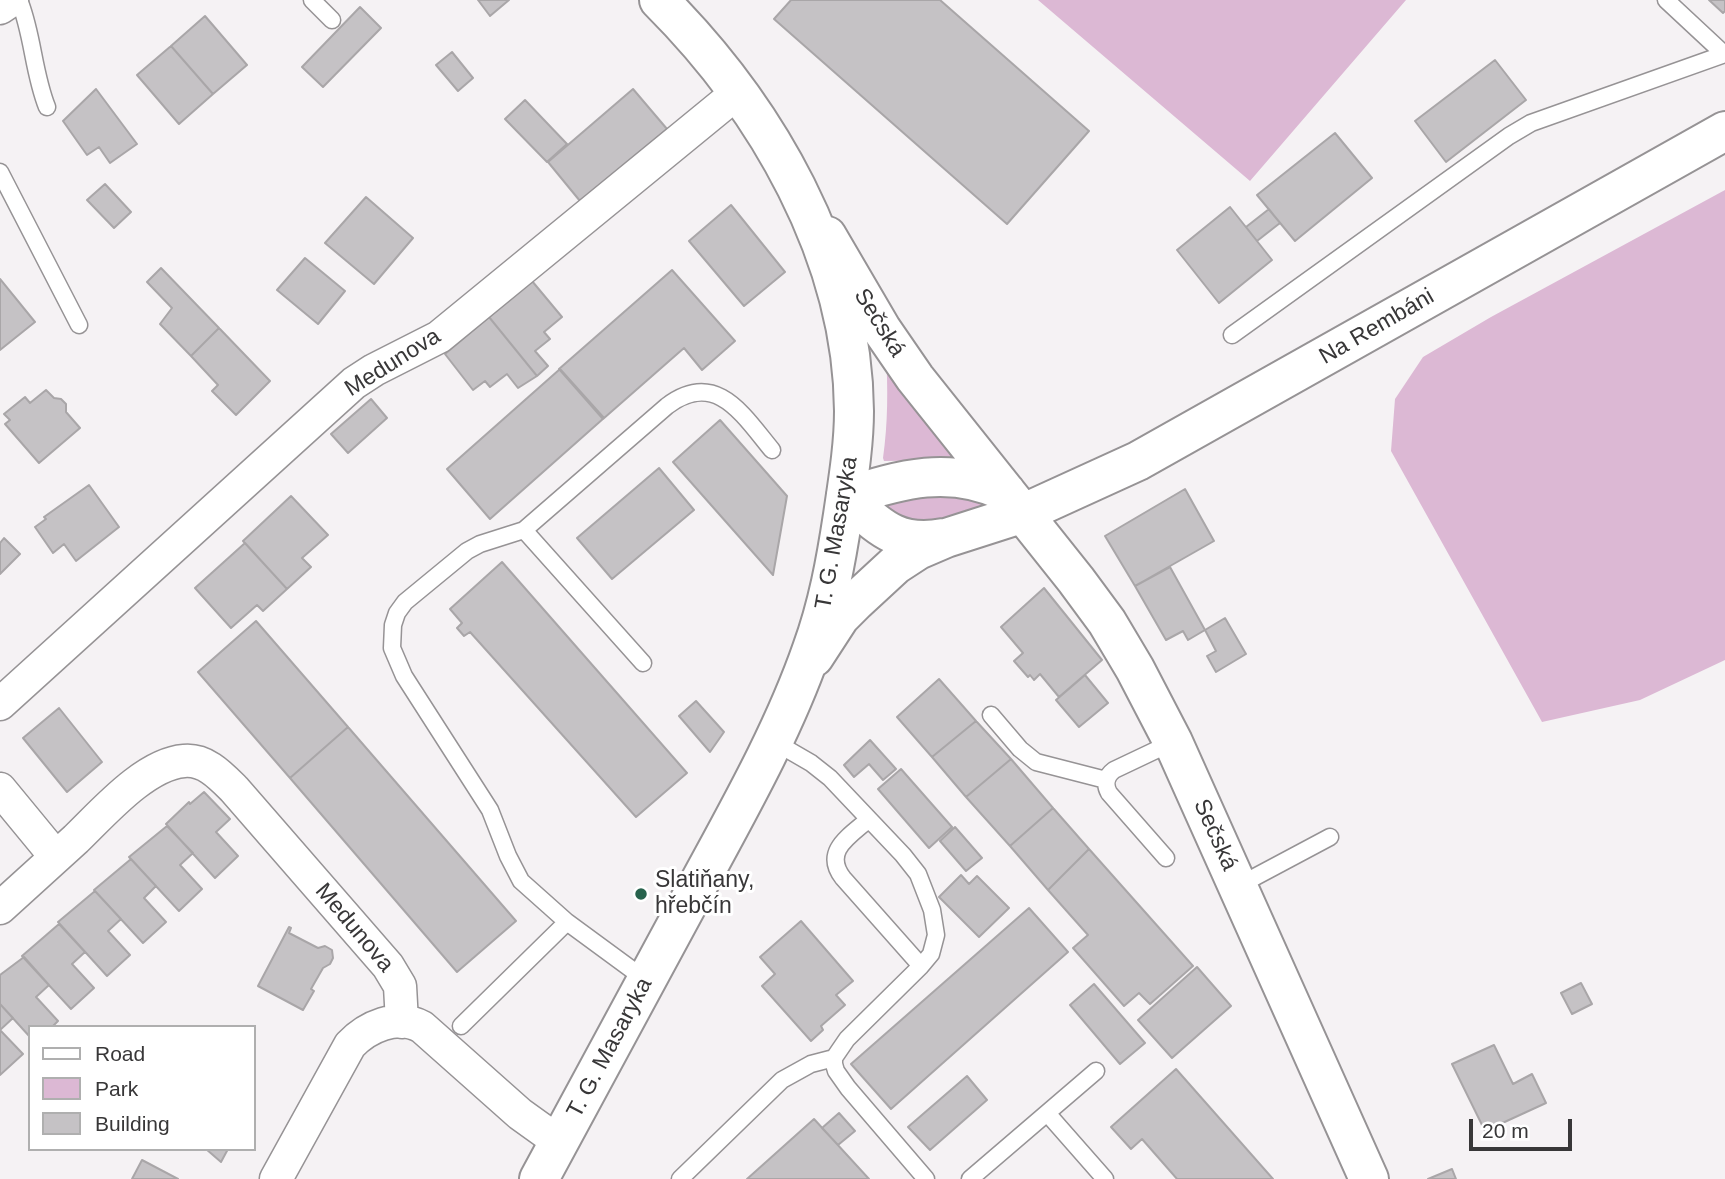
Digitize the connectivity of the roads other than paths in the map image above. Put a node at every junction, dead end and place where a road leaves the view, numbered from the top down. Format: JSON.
{"nodes":[{"id":1,"x":12,"y":0,"type":"edge"},
{"id":2,"x":19,"y":0,"type":"edge"},
{"id":3,"x":312,"y":0,"type":"edge"},
{"id":4,"x":659,"y":0,"type":"edge"},
{"id":5,"x":1666,"y":0,"type":"edge"},
{"id":6,"x":0,"y":8,"type":"edge"},
{"id":7,"x":332,"y":20,"type":"dead end"},
{"id":8,"x":1724,"y":54,"type":"edge"},
{"id":9,"x":737,"y":93,"type":"junction"},
{"id":10,"x":47,"y":107,"type":"dead end"},
{"id":11,"x":1725,"y":131,"type":"edge"},
{"id":12,"x":770,"y":141,"type":"junction"},
{"id":13,"x":0,"y":172,"type":"edge"},
{"id":14,"x":79,"y":325,"type":"dead end"},
{"id":15,"x":1232,"y":335,"type":"dead end"},
{"id":16,"x":772,"y":450,"type":"dead end"},
{"id":17,"x":846,"y":497,"type":"junction"},
{"id":18,"x":1015,"y":503,"type":"junction"},
{"id":19,"x":524,"y":530,"type":"junction"},
{"id":20,"x":946,"y":538,"type":"junction"},
{"id":21,"x":643,"y":663,"type":"dead end"},
{"id":22,"x":793,"y":699,"type":"junction"},
{"id":23,"x":0,"y":705,"type":"edge"},
{"id":24,"x":991,"y":715,"type":"dead end"},
{"id":25,"x":773,"y":741,"type":"junction"},
{"id":26,"x":1173,"y":742,"type":"junction"},
{"id":27,"x":1107,"y":780,"type":"junction"},
{"id":28,"x":0,"y":789,"type":"edge"},
{"id":29,"x":869,"y":819,"type":"junction"},
{"id":30,"x":1330,"y":837,"type":"dead end"},
{"id":31,"x":56,"y":857,"type":"junction"},
{"id":32,"x":1166,"y":858,"type":"dead end"},
{"id":33,"x":1238,"y":886,"type":"junction"},
{"id":34,"x":0,"y":908,"type":"edge"},
{"id":35,"x":567,"y":922,"type":"junction"},
{"id":36,"x":922,"y":966,"type":"junction"},
{"id":37,"x":646,"y":981,"type":"junction"},
{"id":38,"x":402,"y":1022,"type":"junction"},
{"id":39,"x":461,"y":1026,"type":"dead end"},
{"id":40,"x":834,"y":1058,"type":"junction"},
{"id":41,"x":1096,"y":1071,"type":"dead end"},
{"id":42,"x":1047,"y":1113,"type":"junction"},
{"id":43,"x":559,"y":1142,"type":"junction"},
{"id":44,"x":276,"y":1179,"type":"edge"},
{"id":45,"x":539,"y":1179,"type":"edge"},
{"id":46,"x":680,"y":1179,"type":"edge"},
{"id":47,"x":926,"y":1179,"type":"edge"},
{"id":48,"x":970,"y":1179,"type":"edge"},
{"id":49,"x":1105,"y":1179,"type":"edge"},
{"id":50,"x":1369,"y":1179,"type":"edge"}],
"edges":[{"from":1,"to":6,"type":"street"},
{"from":2,"to":10,"type":"lane"},
{"from":3,"to":7,"type":"lane"},
{"from":4,"to":9,"type":"street","name":"T. G. Masaryka"},
{"from":5,"to":8,"type":"lane"},
{"from":8,"to":15,"type":"lane"},
{"from":9,"to":12,"type":"street","name":"T. G. Masaryka"},
{"from":9,"to":23,"type":"street","name":"Medunova"},
{"from":11,"to":18,"type":"street","name":"Na Rembáni"},
{"from":12,"to":17,"type":"street","name":"T. G. Masaryka"},
{"from":12,"to":18,"type":"street","name":"Sečská"},
{"from":13,"to":14,"type":"lane"},
{"from":16,"to":19,"type":"lane"},
{"from":17,"to":18,"type":"street"},
{"from":17,"to":20,"type":"street"},
{"from":17,"to":22,"type":"street","name":"T. G. Masaryka"},
{"from":18,"to":20,"type":"street"},
{"from":18,"to":26,"type":"street","name":"Sečská"},
{"from":19,"to":21,"type":"lane"},
{"from":19,"to":35,"type":"lane"},
{"from":20,"to":22,"type":"street"},
{"from":22,"to":25,"type":"street","name":"T. G. Masaryka"},
{"from":24,"to":27,"type":"lane"},
{"from":25,"to":29,"type":"lane"},
{"from":25,"to":37,"type":"street","name":"T. G. Masaryka"},
{"from":26,"to":27,"type":"lane"},
{"from":26,"to":33,"type":"street","name":"Sečská"},
{"from":27,"to":32,"type":"lane"},
{"from":28,"to":31,"type":"street"},
{"from":29,"to":36,"type":"lane"},
{"from":29,"to":36,"type":"lane"},
{"from":30,"to":33,"type":"lane"},
{"from":31,"to":34,"type":"street","name":"Medunova"},
{"from":31,"to":38,"type":"street","name":"Medunova"},
{"from":33,"to":50,"type":"street","name":"Sečská"},
{"from":35,"to":37,"type":"lane"},
{"from":35,"to":39,"type":"lane"},
{"from":36,"to":40,"type":"lane"},
{"from":37,"to":43,"type":"street","name":"T. G. Masaryka"},
{"from":38,"to":43,"type":"street"},
{"from":38,"to":44,"type":"street"},
{"from":40,"to":46,"type":"lane"},
{"from":40,"to":47,"type":"lane"},
{"from":41,"to":42,"type":"lane"},
{"from":42,"to":48,"type":"lane"},
{"from":42,"to":49,"type":"lane"},
{"from":43,"to":45,"type":"street","name":"T. G. Masaryka"}]}
